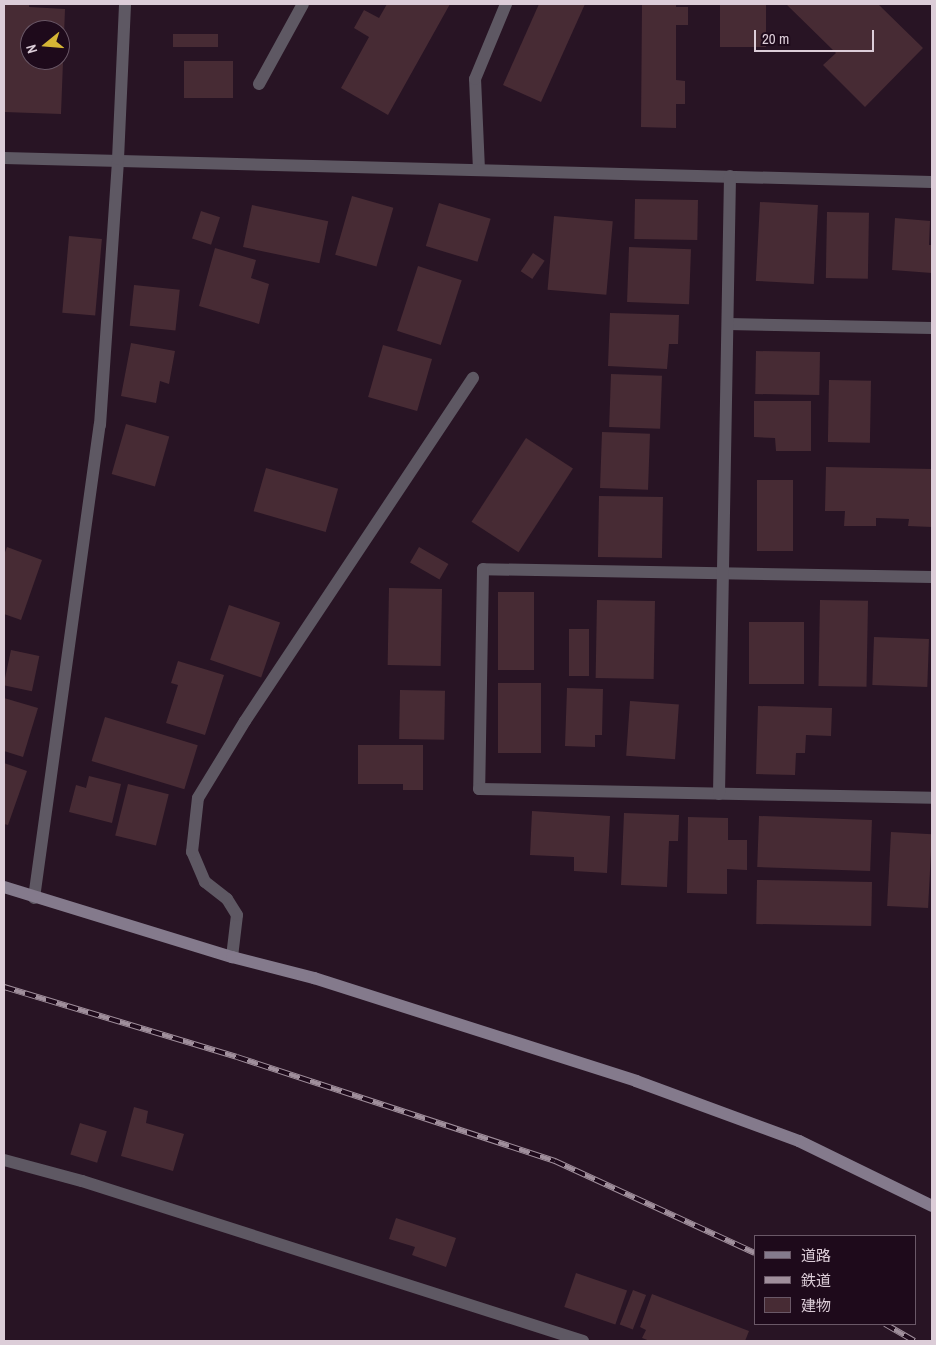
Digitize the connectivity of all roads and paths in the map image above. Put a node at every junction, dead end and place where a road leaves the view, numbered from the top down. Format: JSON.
{"nodes":[{"id":1,"x":125,"y":4,"type":"edge"},
{"id":2,"x":506,"y":4,"type":"edge"},
{"id":3,"x":299,"y":5,"type":"edge"},
{"id":4,"x":259,"y":84,"type":"dead end"},
{"id":5,"x":4,"y":158,"type":"edge"},
{"id":6,"x":118,"y":159,"type":"junction"},
{"id":7,"x":479,"y":170,"type":"junction"},
{"id":8,"x":730,"y":176,"type":"junction"},
{"id":9,"x":932,"y":182,"type":"edge"},
{"id":10,"x":728,"y":324,"type":"junction"},
{"id":11,"x":932,"y":328,"type":"edge"},
{"id":12,"x":473,"y":378,"type":"dead end"},
{"id":13,"x":723,"y":573,"type":"junction"},
{"id":14,"x":932,"y":577,"type":"edge"},
{"id":15,"x":719,"y":794,"type":"junction"},
{"id":16,"x":932,"y":798,"type":"edge"},
{"id":17,"x":4,"y":887,"type":"edge"},
{"id":18,"x":34,"y":898,"type":"junction"},
{"id":19,"x":232,"y":957,"type":"junction"},
{"id":20,"x":4,"y":1160,"type":"edge"},
{"id":21,"x":932,"y":1206,"type":"edge"},
{"id":22,"x":583,"y":1341,"type":"edge"}],
"edges":[{"from":1,"to":6,"type":"street"},
{"from":2,"to":7,"type":"street"},
{"from":3,"to":4,"type":"street"},
{"from":5,"to":6,"type":"street"},
{"from":6,"to":7,"type":"street"},
{"from":6,"to":18,"type":"street"},
{"from":7,"to":8,"type":"street"},
{"from":8,"to":9,"type":"street"},
{"from":8,"to":10,"type":"street"},
{"from":10,"to":11,"type":"street"},
{"from":10,"to":13,"type":"street"},
{"from":12,"to":19,"type":"street"},
{"from":13,"to":14,"type":"street"},
{"from":13,"to":15,"type":"street"},
{"from":13,"to":15,"type":"street"},
{"from":15,"to":16,"type":"street"},
{"from":17,"to":18,"type":"street"},
{"from":18,"to":19,"type":"street"},
{"from":19,"to":21,"type":"street"},
{"from":20,"to":22,"type":"street"}]}
